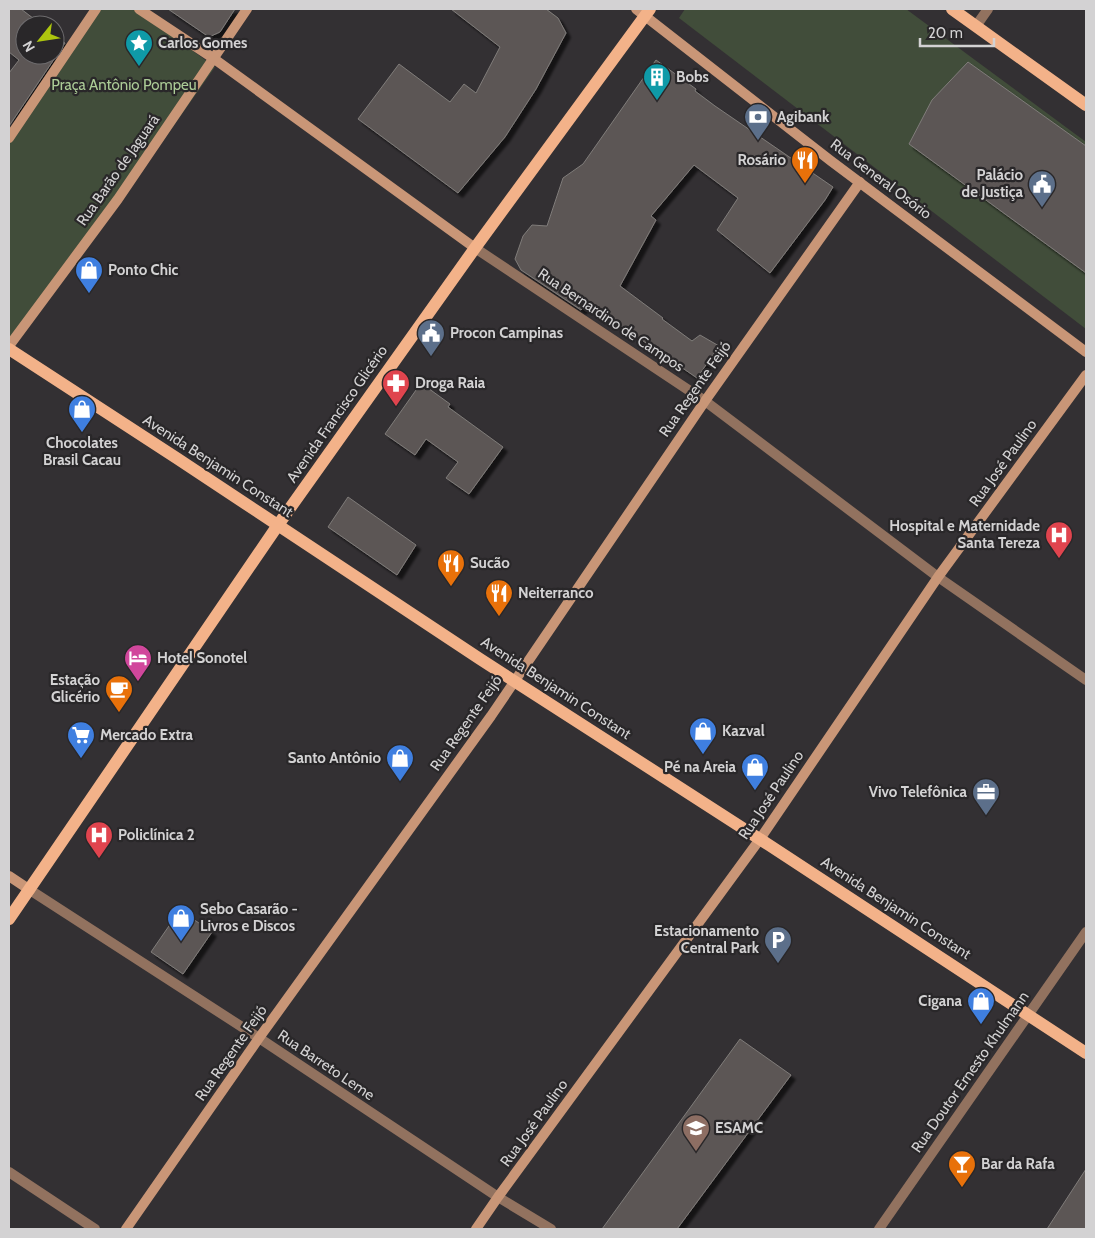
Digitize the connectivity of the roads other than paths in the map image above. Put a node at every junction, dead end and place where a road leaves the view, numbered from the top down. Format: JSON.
{"nodes":[{"id":1,"x":96,"y":9,"type":"edge"},
{"id":2,"x":138,"y":9,"type":"edge"},
{"id":3,"x":247,"y":9,"type":"edge"},
{"id":4,"x":952,"y":9,"type":"edge"},
{"id":5,"x":988,"y":9,"type":"edge"},
{"id":6,"x":644,"y":11,"type":"edge"},
{"id":7,"x":976,"y":26,"type":"junction"},
{"id":8,"x":213,"y":58,"type":"junction"},
{"id":9,"x":1086,"y":105,"type":"edge"},
{"id":10,"x":9,"y":138,"type":"edge"},
{"id":11,"x":860,"y":182,"type":"junction"},
{"id":12,"x":475,"y":248,"type":"junction"},
{"id":13,"x":9,"y":347,"type":"edge"},
{"id":14,"x":1086,"y":352,"type":"edge"},
{"id":15,"x":1086,"y":375,"type":"edge"},
{"id":16,"x":705,"y":401,"type":"junction"},
{"id":17,"x":278,"y":525,"type":"junction"},
{"id":18,"x":938,"y":577,"type":"junction"},
{"id":19,"x":515,"y":680,"type":"junction"},
{"id":20,"x":1086,"y":680,"type":"edge"},
{"id":21,"x":760,"y":839,"type":"junction"},
{"id":22,"x":9,"y":876,"type":"edge"},
{"id":23,"x":30,"y":890,"type":"junction"},
{"id":24,"x":9,"y":919,"type":"edge"},
{"id":25,"x":1086,"y":932,"type":"edge"},
{"id":26,"x":1028,"y":1015,"type":"junction"},
{"id":27,"x":259,"y":1038,"type":"junction"},
{"id":28,"x":1086,"y":1053,"type":"edge"},
{"id":29,"x":9,"y":1172,"type":"edge"},
{"id":30,"x":498,"y":1197,"type":"junction"},
{"id":31,"x":95,"y":1229,"type":"edge"},
{"id":32,"x":126,"y":1229,"type":"edge"},
{"id":33,"x":476,"y":1229,"type":"edge"},
{"id":34,"x":551,"y":1229,"type":"edge"},
{"id":35,"x":879,"y":1229,"type":"edge"}],
"edges":[{"from":1,"to":10,"type":"main road"},
{"from":2,"to":8,"type":"main road","name":"Rua Bernardino de Campos"},
{"from":3,"to":8,"type":"main road","name":"Rua Barão de Jaguará"},
{"from":4,"to":7,"type":"main road"},
{"from":5,"to":7,"type":"street"},
{"from":6,"to":11,"type":"main road","name":"Rua General Osório"},
{"from":6,"to":12,"type":"main road","name":"Avenida Francisco Glicério"},
{"from":7,"to":9,"type":"main road"},
{"from":8,"to":12,"type":"main road","name":"Rua Bernardino de Campos"},
{"from":8,"to":13,"type":"main road","name":"Rua Barão de Jaguará"},
{"from":11,"to":14,"type":"main road","name":"Rua General Osório"},
{"from":11,"to":16,"type":"main road","name":"Rua Regente Feijó"},
{"from":12,"to":16,"type":"street","name":"Rua Bernardino de Campos"},
{"from":12,"to":17,"type":"main road","name":"Avenida Francisco Glicério"},
{"from":13,"to":17,"type":"main road","name":"Avenida Benjamin Constant"},
{"from":15,"to":18,"type":"main road","name":"Rua José Paulino"},
{"from":16,"to":18,"type":"street","name":"Rua Bernardino de Campos"},
{"from":16,"to":19,"type":"main road","name":"Rua Regente Feijó"},
{"from":17,"to":19,"type":"main road","name":"Avenida Benjamin Constant"},
{"from":17,"to":23,"type":"main road","name":"Avenida Francisco Glicério"},
{"from":18,"to":20,"type":"street","name":"Rua Bernardino de Campos"},
{"from":18,"to":21,"type":"main road","name":"Rua José Paulino"},
{"from":19,"to":21,"type":"main road","name":"Avenida Benjamin Constant"},
{"from":19,"to":27,"type":"main road","name":"Rua Regente Feijó"},
{"from":21,"to":26,"type":"main road","name":"Avenida Benjamin Constant"},
{"from":21,"to":30,"type":"main road","name":"Rua José Paulino"},
{"from":22,"to":23,"type":"main road","name":"Rua Barreto Leme"},
{"from":23,"to":24,"type":"main road","name":"Avenida Francisco Glicério"},
{"from":23,"to":27,"type":"street","name":"Rua Barreto Leme"},
{"from":25,"to":26,"type":"street","name":"Rua Doutor Ernesto Khulmann"},
{"from":26,"to":28,"type":"main road","name":"Avenida Benjamin Constant"},
{"from":26,"to":35,"type":"street","name":"Rua Doutor Ernesto Khulmann"},
{"from":27,"to":30,"type":"street","name":"Rua Barreto Leme"},
{"from":27,"to":32,"type":"main road","name":"Rua Regente Feijó"},
{"from":29,"to":31,"type":"street"},
{"from":30,"to":33,"type":"main road","name":"Rua José Paulino"},
{"from":30,"to":34,"type":"street","name":"Rua Barreto Leme"}]}
